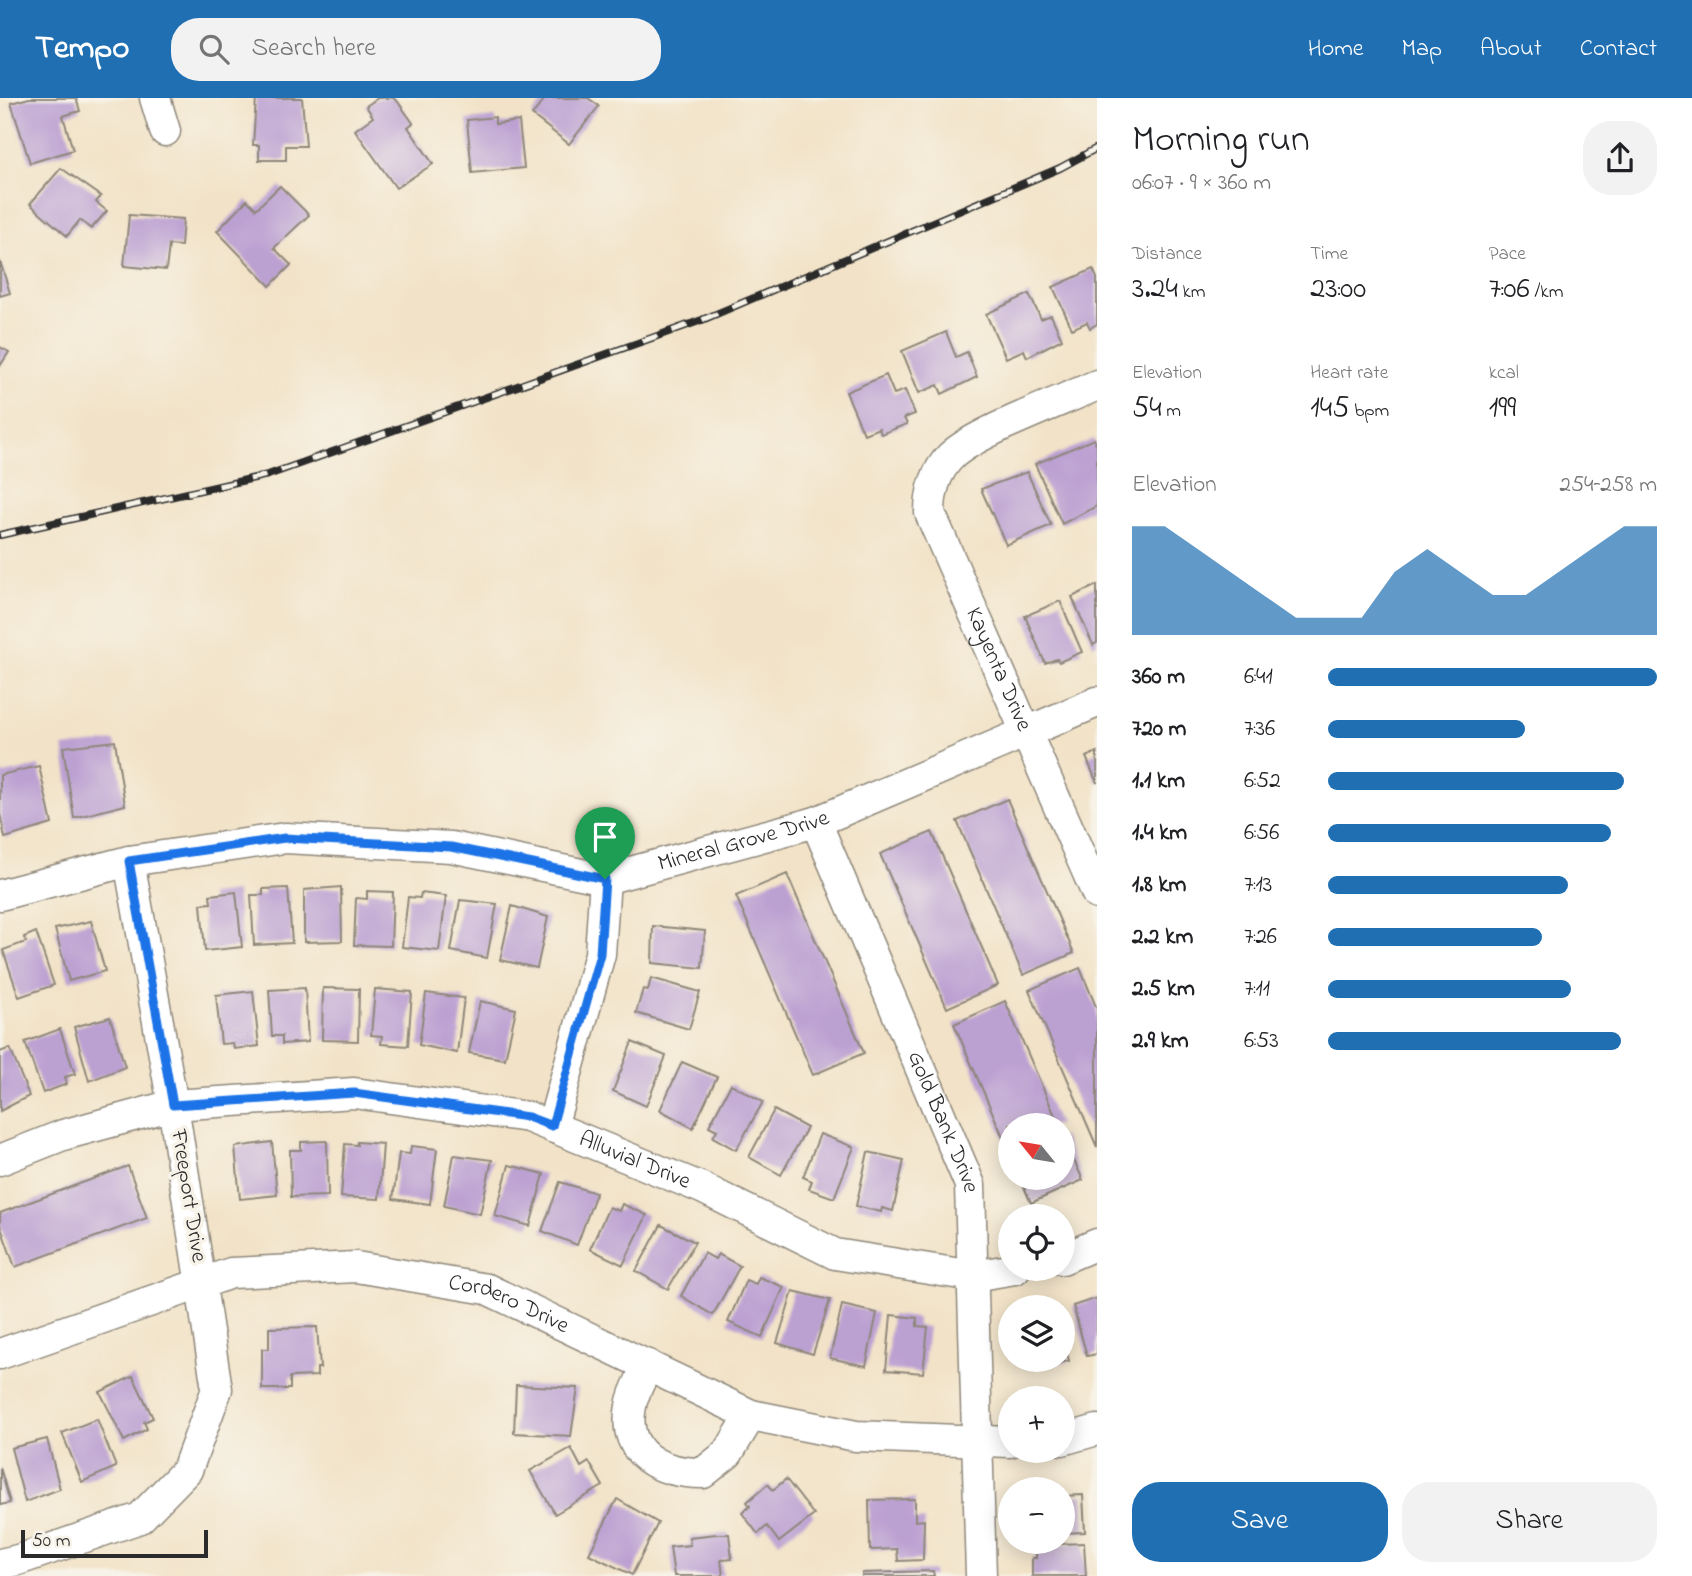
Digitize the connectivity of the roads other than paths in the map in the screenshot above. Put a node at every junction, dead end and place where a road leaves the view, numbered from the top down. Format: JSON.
{"nodes":[{"id":1,"x":155,"y":98,"type":"edge"},
{"id":2,"x":165,"y":131,"type":"dead end"},
{"id":3,"x":1097,"y":384,"type":"edge"},
{"id":4,"x":1097,"y":702,"type":"edge"},
{"id":5,"x":1027,"y":733,"type":"junction"},
{"id":6,"x":816,"y":822,"type":"junction"},
{"id":7,"x":129,"y":861,"type":"junction"},
{"id":8,"x":605,"y":879,"type":"junction"},
{"id":9,"x":1097,"y":894,"type":"edge"},
{"id":10,"x":0,"y":895,"type":"edge"},
{"id":11,"x":173,"y":1105,"type":"junction"},
{"id":12,"x":552,"y":1126,"type":"junction"},
{"id":13,"x":0,"y":1160,"type":"edge"},
{"id":14,"x":1097,"y":1244,"type":"edge"},
{"id":15,"x":1075,"y":1253,"type":"edge"},
{"id":16,"x":998,"y":1272,"type":"edge"},
{"id":17,"x":974,"y":1276,"type":"junction"},
{"id":18,"x":202,"y":1283,"type":"junction"},
{"id":19,"x":0,"y":1354,"type":"edge"},
{"id":20,"x":648,"y":1365,"type":"junction"},
{"id":21,"x":751,"y":1415,"type":"junction"},
{"id":22,"x":1097,"y":1430,"type":"edge"},
{"id":23,"x":1075,"y":1436,"type":"edge"},
{"id":24,"x":979,"y":1440,"type":"junction"},
{"id":25,"x":998,"y":1441,"type":"edge"},
{"id":26,"x":0,"y":1564,"type":"edge"},
{"id":27,"x":981,"y":1576,"type":"edge"}],
"edges":[{"from":1,"to":2,"type":"street"},
{"from":3,"to":5,"type":"street","name":"Kayenta Drive"},
{"from":4,"to":5,"type":"street","name":"Mineral Grove Drive"},
{"from":5,"to":6,"type":"street","name":"Mineral Grove Drive"},
{"from":5,"to":9,"type":"street","name":"Kayenta Drive"},
{"from":6,"to":8,"type":"street","name":"Mineral Grove Drive"},
{"from":6,"to":17,"type":"street","name":"Gold Bank Drive"},
{"from":7,"to":8,"type":"street","name":"Mineral Grove Drive"},
{"from":7,"to":10,"type":"street","name":"Mineral Grove Drive"},
{"from":7,"to":11,"type":"street","name":"Freeport Drive"},
{"from":8,"to":12,"type":"street"},
{"from":11,"to":12,"type":"street","name":"Alluvial Drive"},
{"from":11,"to":13,"type":"street","name":"Alluvial Drive"},
{"from":11,"to":18,"type":"street","name":"Freeport Drive"},
{"from":12,"to":17,"type":"street","name":"Alluvial Drive"},
{"from":14,"to":15,"type":"street"},
{"from":16,"to":17,"type":"street","name":"Alluvial Drive"},
{"from":17,"to":24,"type":"street","name":"Gold Bank Drive"},
{"from":18,"to":19,"type":"street","name":"Cordero Drive"},
{"from":18,"to":20,"type":"street","name":"Cordero Drive"},
{"from":18,"to":26,"type":"street","name":"Freeport Drive"},
{"from":20,"to":21,"type":"street","name":"Cordero Drive"},
{"from":20,"to":21,"type":"street"},
{"from":21,"to":24,"type":"street","name":"Cordero Drive"},
{"from":22,"to":23,"type":"street"},
{"from":24,"to":25,"type":"street","name":"Cordero Drive"},
{"from":24,"to":27,"type":"street","name":"Gold Bank Drive"}]}
